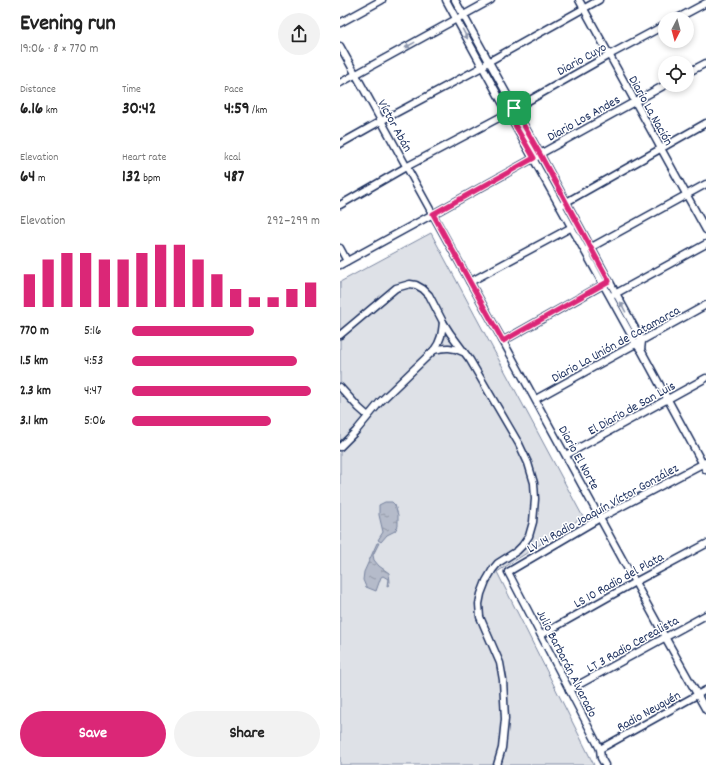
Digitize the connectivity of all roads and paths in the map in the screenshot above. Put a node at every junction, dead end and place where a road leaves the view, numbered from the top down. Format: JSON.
{"nodes":[{"id":1,"x":382,"y":0,"type":"edge"},
{"id":2,"x":446,"y":0,"type":"edge"},
{"id":3,"x":454,"y":0,"type":"edge"},
{"id":4,"x":491,"y":0,"type":"edge"},
{"id":5,"x":579,"y":0,"type":"edge"},
{"id":6,"x":599,"y":0,"type":"edge"},
{"id":7,"x":706,"y":3,"type":"edge"},
{"id":8,"x":583,"y":8,"type":"junction"},
{"id":9,"x":689,"y":12,"type":"edge"},
{"id":10,"x":463,"y":15,"type":"junction"},
{"id":11,"x":457,"y":19,"type":"junction"},
{"id":12,"x":340,"y":23,"type":"edge"},
{"id":13,"x":658,"y":29,"type":"edge"},
{"id":14,"x":340,"y":46,"type":"edge"},
{"id":15,"x":609,"y":55,"type":"junction"},
{"id":16,"x":488,"y":62,"type":"junction"},
{"id":17,"x":706,"y":62,"type":"edge"},
{"id":18,"x":482,"y":67,"type":"junction"},
{"id":19,"x":694,"y":69,"type":"edge"},
{"id":20,"x":355,"y":75,"type":"junction"},
{"id":21,"x":340,"y":83,"type":"edge"},
{"id":22,"x":658,"y":89,"type":"edge"},
{"id":23,"x":635,"y":101,"type":"junction"},
{"id":24,"x":514,"y":108,"type":"junction"},
{"id":25,"x":508,"y":113,"type":"junction"},
{"id":26,"x":381,"y":121,"type":"junction"},
{"id":27,"x":706,"y":123,"type":"edge"},
{"id":28,"x":340,"y":144,"type":"edge"},
{"id":29,"x":660,"y":148,"type":"junction"},
{"id":30,"x":540,"y":154,"type":"junction"},
{"id":31,"x":534,"y":158,"type":"junction"},
{"id":32,"x":406,"y":167,"type":"junction"},
{"id":33,"x":706,"y":184,"type":"edge"},
{"id":34,"x":687,"y":194,"type":"junction"},
{"id":35,"x":566,"y":202,"type":"junction"},
{"id":36,"x":340,"y":205,"type":"edge"},
{"id":37,"x":560,"y":206,"type":"junction"},
{"id":38,"x":433,"y":214,"type":"junction"},
{"id":39,"x":572,"y":228,"type":"junction"},
{"id":40,"x":706,"y":230,"type":"edge"},
{"id":41,"x":706,"y":244,"type":"edge"},
{"id":42,"x":340,"y":248,"type":"edge"},
{"id":43,"x":588,"y":249,"type":"junction"},
{"id":44,"x":347,"y":261,"type":"junction"},
{"id":45,"x":340,"y":264,"type":"edge"},
{"id":46,"x":470,"y":282,"type":"junction"},
{"id":47,"x":606,"y":283,"type":"junction"},
{"id":48,"x":616,"y":293,"type":"junction"},
{"id":49,"x":610,"y":297,"type":"junction"},
{"id":50,"x":706,"y":305,"type":"edge"},
{"id":51,"x":443,"y":322,"type":"junction"},
{"id":52,"x":340,"y":335,"type":"edge"},
{"id":53,"x":503,"y":341,"type":"junction"},
{"id":54,"x":639,"y":343,"type":"junction"},
{"id":55,"x":434,"y":350,"type":"junction"},
{"id":56,"x":464,"y":352,"type":"junction"},
{"id":57,"x":706,"y":378,"type":"edge"},
{"id":58,"x":340,"y":387,"type":"edge"},
{"id":59,"x":536,"y":399,"type":"junction"},
{"id":60,"x":667,"y":399,"type":"junction"},
{"id":61,"x":368,"y":416,"type":"junction"},
{"id":62,"x":340,"y":447,"type":"edge"},
{"id":63,"x":566,"y":455,"type":"junction"},
{"id":64,"x":705,"y":465,"type":"edge"},
{"id":65,"x":600,"y":518,"type":"junction"},
{"id":66,"x":706,"y":544,"type":"edge"},
{"id":67,"x":508,"y":572,"type":"joint"},
{"id":68,"x":635,"y":582,"type":"junction"},
{"id":69,"x":706,"y":615,"type":"edge"},
{"id":70,"x":541,"y":635,"type":"junction"},
{"id":71,"x":665,"y":637,"type":"junction"},
{"id":72,"x":570,"y":690,"type":"junction"},
{"id":73,"x":706,"y":690,"type":"edge"},
{"id":74,"x":697,"y":695,"type":"junction"},
{"id":75,"x":706,"y":710,"type":"edge"},
{"id":76,"x":600,"y":749,"type":"junction"},
{"id":77,"x":497,"y":765,"type":"edge"},
{"id":78,"x":605,"y":765,"type":"edge"}],
"edges":[{"from":1,"to":12,"type":"street"},
{"from":2,"to":11,"type":"street"},
{"from":3,"to":10,"type":"street"},
{"from":4,"to":10,"type":"street"},
{"from":5,"to":8,"type":"street","name":"Diario La Nación"},
{"from":6,"to":8,"type":"street"},
{"from":7,"to":9,"type":"street"},
{"from":8,"to":15,"type":"street","name":"Diario La Nación"},
{"from":8,"to":16,"type":"street"},
{"from":10,"to":11,"type":"street"},
{"from":10,"to":16,"type":"street"},
{"from":11,"to":18,"type":"street","one_way":true},
{"from":11,"to":20,"type":"street","one_way":true},
{"from":13,"to":15,"type":"street","name":"Diario Cuyo"},
{"from":14,"to":20,"type":"street","name":"Víctor Abán"},
{"from":15,"to":23,"type":"street","name":"Diario La Nación"},
{"from":15,"to":24,"type":"street","name":"Diario Cuyo"},
{"from":16,"to":18,"type":"street"},
{"from":16,"to":24,"type":"street"},
{"from":17,"to":19,"type":"street"},
{"from":18,"to":25,"type":"street"},
{"from":18,"to":26,"type":"street"},
{"from":20,"to":21,"type":"street"},
{"from":20,"to":26,"type":"street","name":"Víctor Abán"},
{"from":22,"to":23,"type":"street","name":"Diario Los Andes"},
{"from":23,"to":29,"type":"street","name":"Diario La Nación"},
{"from":23,"to":30,"type":"street","name":"Diario Los Andes"},
{"from":24,"to":25,"type":"street","name":"Diario Cuyo"},
{"from":24,"to":30,"type":"street"},
{"from":25,"to":31,"type":"street"},
{"from":25,"to":32,"type":"street","name":"Diario Cuyo"},
{"from":26,"to":28,"type":"street"},
{"from":26,"to":32,"type":"street","name":"Víctor Abán"},
{"from":27,"to":29,"type":"street"},
{"from":29,"to":34,"type":"street","name":"Diario La Nación"},
{"from":29,"to":35,"type":"street"},
{"from":30,"to":31,"type":"street","name":"Diario Los Andes"},
{"from":30,"to":35,"type":"street"},
{"from":31,"to":37,"type":"street"},
{"from":31,"to":38,"type":"street","name":"Diario Los Andes"},
{"from":32,"to":36,"type":"street","name":"Diario Cuyo"},
{"from":32,"to":38,"type":"street","name":"Víctor Abán"},
{"from":33,"to":34,"type":"street"},
{"from":34,"to":40,"type":"street","name":"Diario La Nación"},
{"from":34,"to":43,"type":"street"},
{"from":35,"to":37,"type":"street"},
{"from":35,"to":43,"type":"street"},
{"from":37,"to":39,"type":"street"},
{"from":38,"to":44,"type":"street","name":"Diario Los Andes"},
{"from":38,"to":46,"type":"street","name":"Diario El Norte"},
{"from":39,"to":43,"type":"street"},
{"from":39,"to":46,"type":"street"},
{"from":41,"to":48,"type":"street"},
{"from":42,"to":44,"type":"street"},
{"from":43,"to":47,"type":"street"},
{"from":44,"to":45,"type":"street","name":"Diario Los Andes"},
{"from":46,"to":53,"type":"street","name":"Diario El Norte"},
{"from":47,"to":48,"type":"street"},
{"from":47,"to":49,"type":"street"},
{"from":47,"to":53,"type":"street"},
{"from":48,"to":49,"type":"street"},
{"from":54,"to":48,"type":"street","one_way":true},
{"from":49,"to":54,"type":"street"},
{"from":50,"to":54,"type":"street","name":"Diario La Unión de Catamarca"},
{"from":51,"to":52,"type":"street"},
{"from":51,"to":55,"type":"street"},
{"from":51,"to":56,"type":"street"},
{"from":53,"to":59,"type":"street","name":"Diario El Norte"},
{"from":54,"to":59,"type":"street","name":"Diario La Unión de Catamarca"},
{"from":54,"to":60,"type":"street"},
{"from":55,"to":56,"type":"street"},
{"from":55,"to":61,"type":"street"},
{"from":56,"to":77,"type":"street"},
{"from":57,"to":60,"type":"street","name":"El Diario de San Luis"},
{"from":58,"to":61,"type":"street"},
{"from":59,"to":63,"type":"street","name":"Diario El Norte"},
{"from":60,"to":63,"type":"street","name":"El Diario de San Luis"},
{"from":60,"to":64,"type":"street"},
{"from":61,"to":62,"type":"street"},
{"from":63,"to":65,"type":"street","name":"Diario El Norte"},
{"from":64,"to":65,"type":"street","name":"LV 14 Radio Joaquín Víctor González"},
{"from":65,"to":67,"type":"street","name":"LV 14 Radio Joaquín Víctor González"},
{"from":65,"to":68,"type":"street","name":"Diario El Norte"},
{"from":66,"to":68,"type":"street","name":"LS 10 Radio del Plata"},
{"from":67,"to":70,"type":"street","name":"Julio Barbarán Alvarado"},
{"from":68,"to":70,"type":"street","name":"LS 10 Radio del Plata"},
{"from":68,"to":71,"type":"street","name":"Diario El Norte"},
{"from":69,"to":71,"type":"street","name":"LT 3 Radio Cerealista"},
{"from":70,"to":72,"type":"street","name":"Julio Barbarán Alvarado"},
{"from":71,"to":72,"type":"street","name":"LT 3 Radio Cerealista"},
{"from":71,"to":74,"type":"street","name":"Diario El Norte"},
{"from":72,"to":76,"type":"street","name":"Julio Barbarán Alvarado"},
{"from":73,"to":74,"type":"street","name":"Radio Neuquén"},
{"from":74,"to":75,"type":"street","name":"Diario El Norte"},
{"from":74,"to":76,"type":"street","name":"Radio Neuquén"},
{"from":76,"to":78,"type":"street","name":"Julio Barbarán Alvarado"}]}
